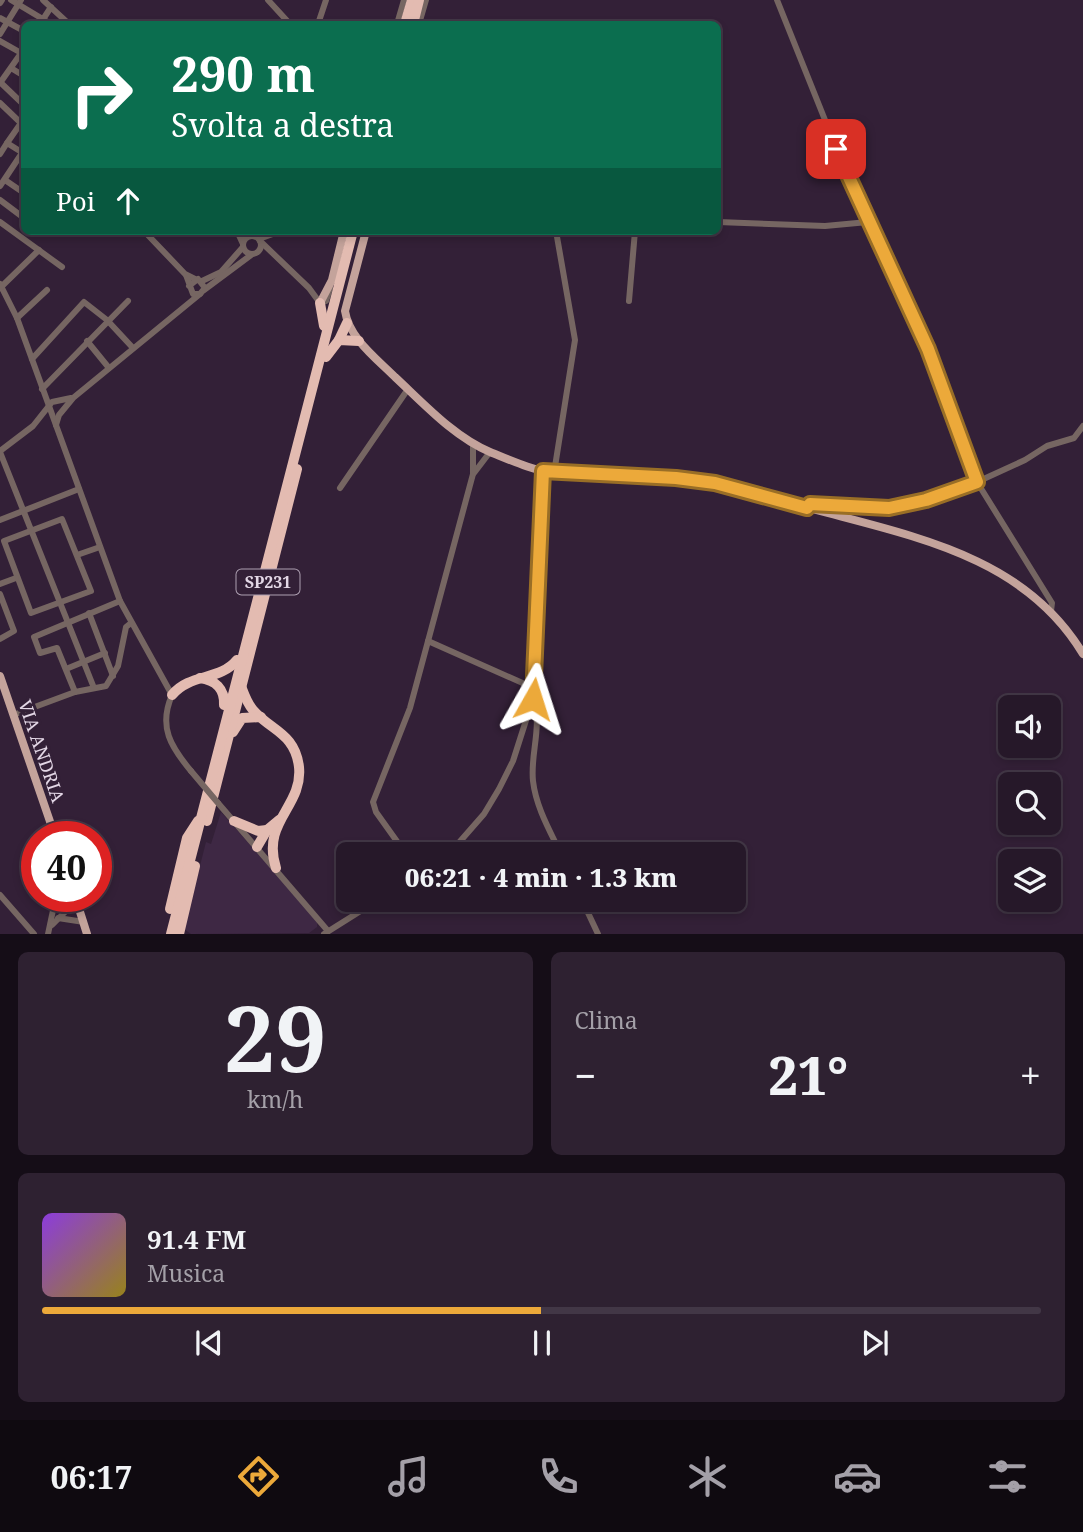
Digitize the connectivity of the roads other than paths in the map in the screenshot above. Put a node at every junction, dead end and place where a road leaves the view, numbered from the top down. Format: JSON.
{"nodes":[{"id":1,"x":10,"y":0,"type":"edge"},
{"id":2,"x":43,"y":0,"type":"edge"},
{"id":3,"x":268,"y":0,"type":"edge"},
{"id":4,"x":326,"y":0,"type":"edge"},
{"id":5,"x":404,"y":0,"type":"edge"},
{"id":6,"x":412,"y":0,"type":"edge"},
{"id":7,"x":419,"y":0,"type":"edge"},
{"id":8,"x":425,"y":0,"type":"edge"},
{"id":9,"x":777,"y":0,"type":"edge"},
{"id":10,"x":20,"y":2,"type":"edge"},
{"id":11,"x":51,"y":7,"type":"junction"},
{"id":12,"x":0,"y":18,"type":"edge"},
{"id":13,"x":40,"y":21,"type":"edge"},
{"id":14,"x":42,"y":21,"type":"edge"},
{"id":15,"x":63,"y":21,"type":"edge"},
{"id":16,"x":286,"y":21,"type":"edge"},
{"id":17,"x":319,"y":21,"type":"edge"},
{"id":18,"x":398,"y":21,"type":"edge"},
{"id":19,"x":406,"y":21,"type":"edge"},
{"id":20,"x":414,"y":21,"type":"edge"},
{"id":21,"x":420,"y":21,"type":"edge"},
{"id":22,"x":8,"y":22,"type":"junction"},
{"id":23,"x":21,"y":30,"type":"edge"},
{"id":24,"x":0,"y":34,"type":"edge"},
{"id":25,"x":0,"y":41,"type":"edge"},
{"id":26,"x":21,"y":51,"type":"edge"},
{"id":27,"x":21,"y":55,"type":"edge"},
{"id":28,"x":11,"y":68,"type":"junction"},
{"id":29,"x":21,"y":73,"type":"edge"},
{"id":30,"x":1,"y":85,"type":"edge"},
{"id":31,"x":21,"y":99,"type":"edge"},
{"id":32,"x":0,"y":103,"type":"edge"},
{"id":33,"x":21,"y":122,"type":"edge"},
{"id":34,"x":21,"y":127,"type":"edge"},
{"id":35,"x":8,"y":143,"type":"junction"},
{"id":36,"x":21,"y":150,"type":"edge"},
{"id":37,"x":0,"y":154,"type":"edge"},
{"id":38,"x":21,"y":155,"type":"edge"},
{"id":39,"x":1,"y":184,"type":"edge"},
{"id":40,"x":21,"y":192,"type":"edge"},
{"id":41,"x":0,"y":200,"type":"edge"},
{"id":42,"x":21,"y":216,"type":"edge"},
{"id":43,"x":0,"y":222,"type":"edge"},
{"id":44,"x":721,"y":222,"type":"edge"},
{"id":45,"x":868,"y":222,"type":"junction"},
{"id":46,"x":21,"y":233,"type":"edge"},
{"id":47,"x":23,"y":235,"type":"edge"},
{"id":48,"x":148,"y":235,"type":"edge"},
{"id":49,"x":239,"y":235,"type":"edge"},
{"id":50,"x":254,"y":235,"type":"edge"},
{"id":51,"x":270,"y":235,"type":"edge"},
{"id":52,"x":343,"y":235,"type":"edge"},
{"id":53,"x":352,"y":235,"type":"edge"},
{"id":54,"x":358,"y":235,"type":"edge"},
{"id":55,"x":365,"y":235,"type":"edge"},
{"id":56,"x":557,"y":235,"type":"edge"},
{"id":57,"x":635,"y":235,"type":"edge"},
{"id":58,"x":259,"y":239,"type":"junction"},
{"id":59,"x":243,"y":245,"type":"junction"},
{"id":60,"x":38,"y":250,"type":"junction"},
{"id":61,"x":254,"y":254,"type":"junction"},
{"id":62,"x":282,"y":261,"type":"junction"},
{"id":63,"x":62,"y":267,"type":"dead end"},
{"id":64,"x":185,"y":274,"type":"junction"},
{"id":65,"x":332,"y":279,"type":"junction"},
{"id":66,"x":198,"y":280,"type":"junction"},
{"id":67,"x":1,"y":286,"type":"edge"},
{"id":68,"x":309,"y":288,"type":"junction"},
{"id":69,"x":190,"y":289,"type":"junction"},
{"id":70,"x":47,"y":290,"type":"dead end"},
{"id":71,"x":325,"y":291,"type":"junction"},
{"id":72,"x":202,"y":292,"type":"junction"},
{"id":73,"x":128,"y":301,"type":"dead end"},
{"id":74,"x":629,"y":301,"type":"dead end"},
{"id":75,"x":320,"y":303,"type":"junction"},
{"id":76,"x":180,"y":308,"type":"junction"},
{"id":77,"x":17,"y":318,"type":"junction"},
{"id":78,"x":107,"y":320,"type":"junction"},
{"id":79,"x":347,"y":323,"type":"junction"},
{"id":80,"x":325,"y":339,"type":"junction"},
{"id":81,"x":339,"y":340,"type":"junction"},
{"id":82,"x":87,"y":341,"type":"junction"},
{"id":83,"x":359,"y":341,"type":"junction"},
{"id":84,"x":133,"y":348,"type":"junction"},
{"id":85,"x":326,"y":357,"type":"junction"},
{"id":86,"x":32,"y":359,"type":"junction"},
{"id":87,"x":110,"y":368,"type":"junction"},
{"id":88,"x":42,"y":389,"type":"junction"},
{"id":89,"x":408,"y":389,"type":"junction"},
{"id":90,"x":63,"y":404,"type":"junction"},
{"id":91,"x":49,"y":409,"type":"junction"},
{"id":92,"x":1083,"y":426,"type":"edge"},
{"id":93,"x":55,"y":427,"type":"junction"},
{"id":94,"x":473,"y":443,"type":"junction"},
{"id":95,"x":0,"y":451,"type":"edge"},
{"id":96,"x":490,"y":452,"type":"junction"},
{"id":97,"x":543,"y":471,"type":"junction"},
{"id":98,"x":554,"y":473,"type":"junction"},
{"id":99,"x":473,"y":474,"type":"junction"},
{"id":100,"x":977,"y":482,"type":"junction"},
{"id":101,"x":340,"y":488,"type":"dead end"},
{"id":102,"x":79,"y":489,"type":"junction"},
{"id":103,"x":807,"y":508,"type":"junction"},
{"id":104,"x":24,"y":510,"type":"junction"},
{"id":105,"x":0,"y":520,"type":"edge"},
{"id":106,"x":32,"y":528,"type":"junction"},
{"id":107,"x":100,"y":547,"type":"junction"},
{"id":108,"x":77,"y":555,"type":"junction"},
{"id":109,"x":16,"y":578,"type":"junction"},
{"id":110,"x":0,"y":584,"type":"edge"},
{"id":111,"x":0,"y":594,"type":"edge"},
{"id":112,"x":120,"y":601,"type":"junction"},
{"id":113,"x":61,"y":602,"type":"junction"},
{"id":114,"x":1051,"y":611,"type":"junction"},
{"id":115,"x":89,"y":612,"type":"junction"},
{"id":116,"x":68,"y":621,"type":"junction"},
{"id":117,"x":131,"y":624,"type":"junction"},
{"id":118,"x":0,"y":639,"type":"edge"},
{"id":119,"x":428,"y":641,"type":"junction"},
{"id":120,"x":105,"y":653,"type":"junction"},
{"id":121,"x":1083,"y":654,"type":"edge"},
{"id":122,"x":240,"y":655,"type":"junction"},
{"id":123,"x":84,"y":662,"type":"junction"},
{"id":124,"x":66,"y":669,"type":"junction"},
{"id":125,"x":0,"y":676,"type":"edge"},
{"id":126,"x":113,"y":676,"type":"junction"},
{"id":127,"x":200,"y":678,"type":"junction"},
{"id":128,"x":241,"y":685,"type":"junction"},
{"id":129,"x":94,"y":688,"type":"junction"},
{"id":130,"x":536,"y":689,"type":"junction"},
{"id":131,"x":75,"y":692,"type":"junction"},
{"id":132,"x":172,"y":695,"type":"junction"},
{"id":133,"x":533,"y":699,"type":"junction"},
{"id":134,"x":4,"y":703,"type":"edge"},
{"id":135,"x":13,"y":715,"type":"junction"},
{"id":136,"x":261,"y":717,"type":"junction"},
{"id":137,"x":221,"y":746,"type":"junction"},
{"id":138,"x":279,"y":820,"type":"junction"},
{"id":139,"x":50,"y":821,"type":"edge"},
{"id":140,"x":234,"y":821,"type":"junction"},
{"id":141,"x":267,"y":830,"type":"junction"},
{"id":142,"x":271,"y":841,"type":"junction"},
{"id":143,"x":397,"y":842,"type":"edge"},
{"id":144,"x":460,"y":842,"type":"edge"},
{"id":145,"x":555,"y":842,"type":"edge"},
{"id":146,"x":257,"y":847,"type":"junction"},
{"id":147,"x":276,"y":868,"type":"junction"},
{"id":148,"x":0,"y":895,"type":"edge"},
{"id":149,"x":54,"y":912,"type":"edge"},
{"id":150,"x":64,"y":912,"type":"edge"},
{"id":151,"x":81,"y":912,"type":"edge"},
{"id":152,"x":358,"y":912,"type":"edge"},
{"id":153,"x":588,"y":912,"type":"edge"},
{"id":154,"x":58,"y":918,"type":"junction"},
{"id":155,"x":84,"y":922,"type":"junction"},
{"id":156,"x":50,"y":930,"type":"edge"},
{"id":157,"x":326,"y":932,"type":"edge"},
{"id":158,"x":34,"y":933,"type":"edge"},
{"id":159,"x":87,"y":933,"type":"edge"},
{"id":160,"x":168,"y":933,"type":"edge"},
{"id":161,"x":179,"y":933,"type":"edge"},
{"id":162,"x":598,"y":933,"type":"edge"}],
"edges":[{"from":1,"to":10,"type":"street"},
{"from":2,"to":11,"type":"street"},
{"from":3,"to":16,"type":"street"},
{"from":4,"to":17,"type":"street"},
{"from":5,"to":18,"type":"street"},
{"from":6,"to":19,"type":"highway"},
{"from":7,"to":20,"type":"highway"},
{"from":8,"to":21,"type":"street"},
{"from":9,"to":45,"type":"street"},
{"from":10,"to":13,"type":"street"},
{"from":10,"to":22,"type":"street"},
{"from":11,"to":14,"type":"street"},
{"from":11,"to":15,"type":"street"},
{"from":12,"to":22,"type":"street"},
{"from":22,"to":23,"type":"street"},
{"from":22,"to":24,"type":"street"},
{"from":25,"to":26,"type":"street"},
{"from":27,"to":28,"type":"street"},
{"from":28,"to":29,"type":"street"},
{"from":28,"to":30,"type":"street"},
{"from":30,"to":31,"type":"street"},
{"from":32,"to":33,"type":"street"},
{"from":34,"to":35,"type":"street"},
{"from":35,"to":36,"type":"street"},
{"from":35,"to":37,"type":"street"},
{"from":38,"to":39,"type":"street"},
{"from":39,"to":40,"type":"street"},
{"from":41,"to":42,"type":"street"},
{"from":43,"to":46,"type":"street"},
{"from":44,"to":45,"type":"street"},
{"from":45,"to":100,"type":"street"},
{"from":47,"to":60,"type":"street"},
{"from":48,"to":64,"type":"street"},
{"from":49,"to":59,"type":"street"},
{"from":50,"to":58,"type":"street"},
{"from":51,"to":58,"type":"street"},
{"from":52,"to":65,"type":"main road"},
{"from":53,"to":80,"type":"highway","number":"SP231"},
{"from":54,"to":85,"type":"highway","number":"SP231"},
{"from":55,"to":79,"type":"main road"},
{"from":56,"to":98,"type":"street"},
{"from":57,"to":74,"type":"street"},
{"from":58,"to":59,"type":"street"},
{"from":58,"to":61,"type":"street"},
{"from":58,"to":62,"type":"street"},
{"from":59,"to":61,"type":"street"},
{"from":59,"to":66,"type":"street"},
{"from":60,"to":63,"type":"street"},
{"from":60,"to":67,"type":"street"},
{"from":61,"to":62,"type":"street"},
{"from":61,"to":72,"type":"street"},
{"from":62,"to":68,"type":"street"},
{"from":64,"to":66,"type":"street"},
{"from":64,"to":69,"type":"street"},
{"from":65,"to":71,"type":"main road"},
{"from":65,"to":75,"type":"street"},
{"from":66,"to":69,"type":"street"},
{"from":66,"to":72,"type":"street"},
{"from":67,"to":77,"type":"street"},
{"from":68,"to":71,"type":"street"},
{"from":68,"to":75,"type":"street"},
{"from":69,"to":72,"type":"street"},
{"from":69,"to":76,"type":"street"},
{"from":70,"to":77,"type":"street"},
{"from":71,"to":75,"type":"main road"},
{"from":72,"to":76,"type":"street"},
{"from":73,"to":78,"type":"street"},
{"from":75,"to":80,"type":"highway"},
{"from":76,"to":84,"type":"street"},
{"from":77,"to":86,"type":"street"},
{"from":78,"to":82,"type":"street"},
{"from":78,"to":84,"type":"street"},
{"from":78,"to":86,"type":"street"},
{"from":79,"to":81,"type":"highway"},
{"from":79,"to":83,"type":"main road"},
{"from":80,"to":122,"type":"highway","number":"SP231"},
{"from":81,"to":83,"type":"highway"},
{"from":81,"to":85,"type":"highway"},
{"from":82,"to":87,"type":"street"},
{"from":82,"to":88,"type":"street"},
{"from":83,"to":89,"type":"main road"},
{"from":84,"to":87,"type":"street"},
{"from":85,"to":128,"type":"highway","number":"SP231"},
{"from":86,"to":88,"type":"street"},
{"from":87,"to":90,"type":"street"},
{"from":88,"to":90,"type":"street"},
{"from":88,"to":91,"type":"street"},
{"from":89,"to":94,"type":"main road"},
{"from":89,"to":101,"type":"street"},
{"from":90,"to":91,"type":"street"},
{"from":90,"to":93,"type":"street"},
{"from":91,"to":93,"type":"street"},
{"from":91,"to":95,"type":"street"},
{"from":92,"to":100,"type":"street"},
{"from":93,"to":102,"type":"street"},
{"from":94,"to":96,"type":"main road"},
{"from":94,"to":99,"type":"street"},
{"from":95,"to":104,"type":"street"},
{"from":96,"to":97,"type":"main road"},
{"from":96,"to":99,"type":"street"},
{"from":97,"to":98,"type":"main road"},
{"from":97,"to":130,"type":"street"},
{"from":98,"to":103,"type":"main road"},
{"from":99,"to":119,"type":"street"},
{"from":100,"to":103,"type":"street"},
{"from":100,"to":114,"type":"street"},
{"from":102,"to":104,"type":"street"},
{"from":102,"to":107,"type":"street"},
{"from":103,"to":114,"type":"main road"},
{"from":104,"to":105,"type":"street"},
{"from":104,"to":106,"type":"street"},
{"from":106,"to":108,"type":"street"},
{"from":106,"to":109,"type":"street"},
{"from":106,"to":113,"type":"street"},
{"from":107,"to":108,"type":"street"},
{"from":107,"to":112,"type":"street"},
{"from":108,"to":113,"type":"street"},
{"from":109,"to":110,"type":"street"},
{"from":109,"to":113,"type":"street"},
{"from":111,"to":118,"type":"street"},
{"from":112,"to":115,"type":"street"},
{"from":112,"to":117,"type":"street"},
{"from":113,"to":116,"type":"street"},
{"from":114,"to":121,"type":"main road"},
{"from":115,"to":116,"type":"street"},
{"from":115,"to":120,"type":"street"},
{"from":116,"to":123,"type":"street"},
{"from":116,"to":124,"type":"street"},
{"from":117,"to":126,"type":"street"},
{"from":117,"to":132,"type":"street"},
{"from":119,"to":130,"type":"street"},
{"from":119,"to":143,"type":"street"},
{"from":120,"to":123,"type":"street"},
{"from":120,"to":126,"type":"street"},
{"from":122,"to":127,"type":"highway"},
{"from":122,"to":137,"type":"highway","number":"SP231"},
{"from":123,"to":124,"type":"street"},
{"from":123,"to":129,"type":"street"},
{"from":124,"to":131,"type":"street"},
{"from":125,"to":134,"type":"main road","name":"VIA ANDRIA"},
{"from":126,"to":129,"type":"street"},
{"from":127,"to":132,"type":"highway"},
{"from":127,"to":137,"type":"highway"},
{"from":128,"to":136,"type":"highway"},
{"from":128,"to":137,"type":"highway","number":"SP231"},
{"from":129,"to":131,"type":"street"},
{"from":130,"to":133,"type":"street"},
{"from":131,"to":135,"type":"street"},
{"from":132,"to":140,"type":"street","bridge":true},
{"from":133,"to":144,"type":"street"},
{"from":133,"to":145,"type":"street"},
{"from":134,"to":135,"type":"main road","name":"VIA ANDRIA"},
{"from":135,"to":139,"type":"main road","name":"VIA ANDRIA"},
{"from":136,"to":137,"type":"highway"},
{"from":136,"to":138,"type":"highway"},
{"from":137,"to":160,"type":"highway","number":"SP231"},
{"from":137,"to":161,"type":"highway","number":"SP231"},
{"from":138,"to":141,"type":"highway"},
{"from":138,"to":142,"type":"highway"},
{"from":140,"to":141,"type":"highway"},
{"from":140,"to":146,"type":"street"},
{"from":141,"to":146,"type":"highway"},
{"from":142,"to":146,"type":"highway"},
{"from":142,"to":147,"type":"highway"},
{"from":146,"to":147,"type":"street"},
{"from":147,"to":157,"type":"street"},
{"from":148,"to":158,"type":"street"},
{"from":149,"to":156,"type":"street"},
{"from":150,"to":154,"type":"street"},
{"from":151,"to":155,"type":"main road"},
{"from":152,"to":157,"type":"street"},
{"from":153,"to":162,"type":"street"},
{"from":154,"to":155,"type":"street"},
{"from":154,"to":156,"type":"street"},
{"from":155,"to":159,"type":"main road"}]}
